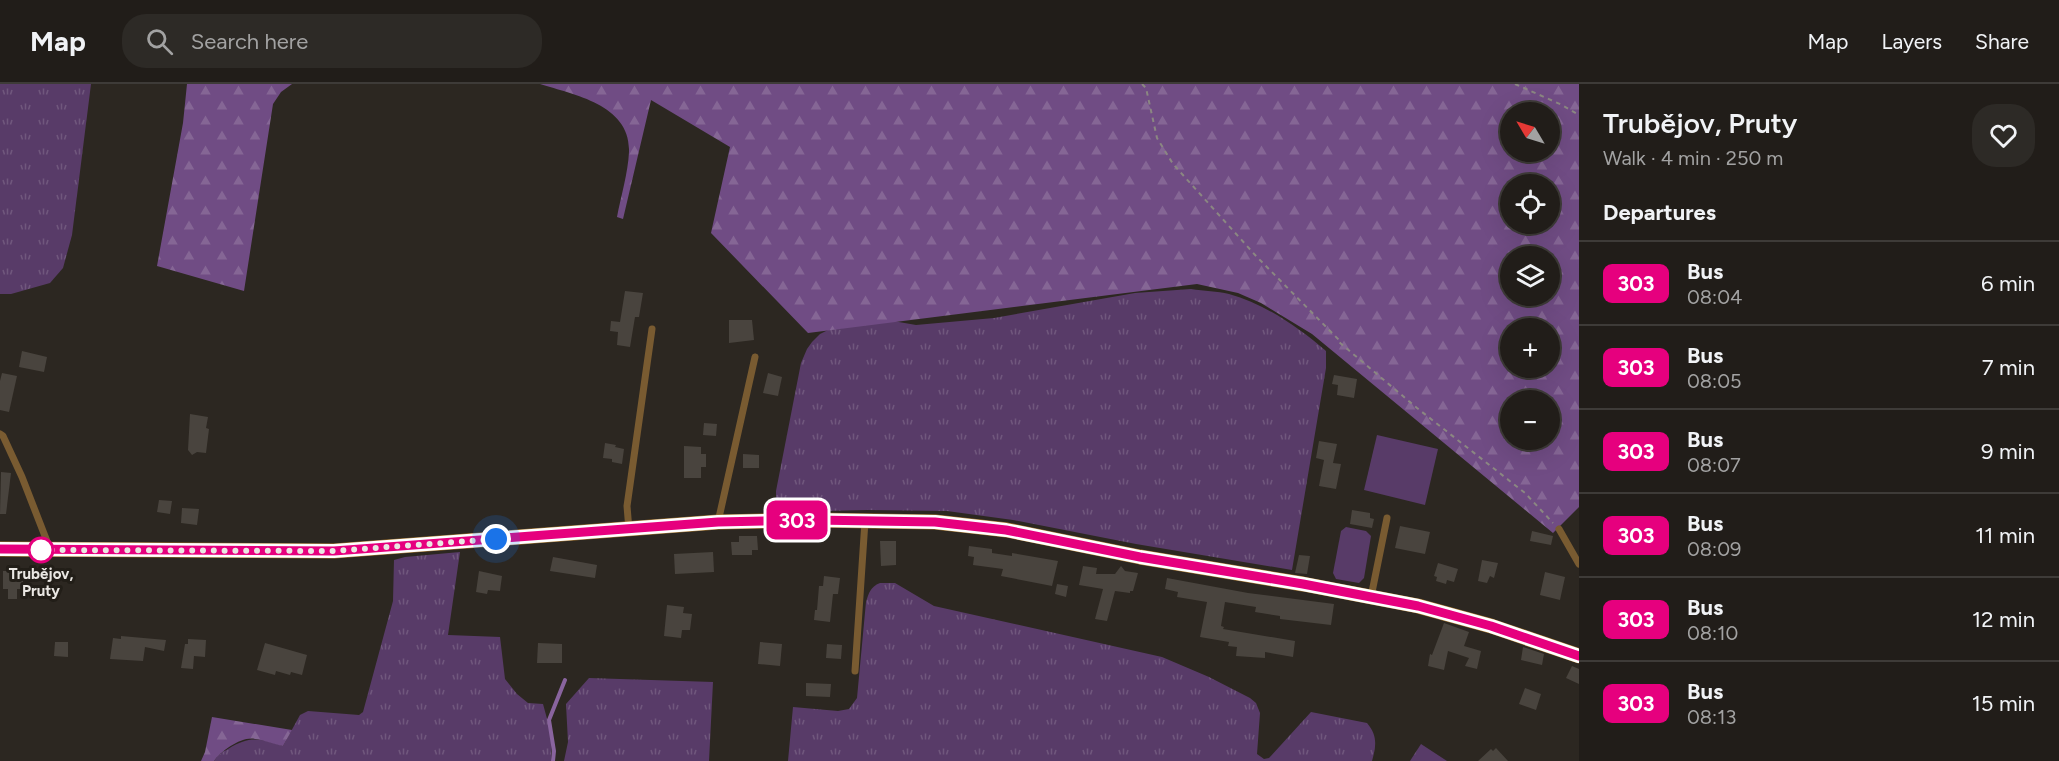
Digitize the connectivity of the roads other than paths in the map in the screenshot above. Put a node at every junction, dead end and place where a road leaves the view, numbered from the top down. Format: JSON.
{"nodes":[{"id":1,"x":652,"y":329,"type":"dead end"},
{"id":2,"x":755,"y":357,"type":"dead end"},
{"id":3,"x":0,"y":434,"type":"edge"},
{"id":4,"x":1387,"y":518,"type":"dead end"},
{"id":5,"x":865,"y":521,"type":"junction"},
{"id":6,"x":718,"y":522,"type":"junction"},
{"id":7,"x":1559,"y":529,"type":"road end"},
{"id":8,"x":629,"y":530,"type":"junction"},
{"id":9,"x":0,"y":549,"type":"edge"},
{"id":10,"x":51,"y":550,"type":"junction"},
{"id":11,"x":1579,"y":564,"type":"edge"},
{"id":12,"x":1371,"y":597,"type":"junction"},
{"id":13,"x":1579,"y":656,"type":"edge"},
{"id":14,"x":855,"y":671,"type":"dead end"}],
"edges":[{"from":1,"to":8,"type":"lane"},
{"from":2,"to":6,"type":"lane"},
{"from":3,"to":10,"type":"lane"},
{"from":4,"to":12,"type":"lane"},
{"from":5,"to":6,"type":"street"},
{"from":5,"to":12,"type":"street"},
{"from":5,"to":14,"type":"lane"},
{"from":6,"to":8,"type":"street"},
{"from":7,"to":11,"type":"lane"},
{"from":8,"to":10,"type":"street"},
{"from":9,"to":10,"type":"street"},
{"from":12,"to":13,"type":"street"}]}
